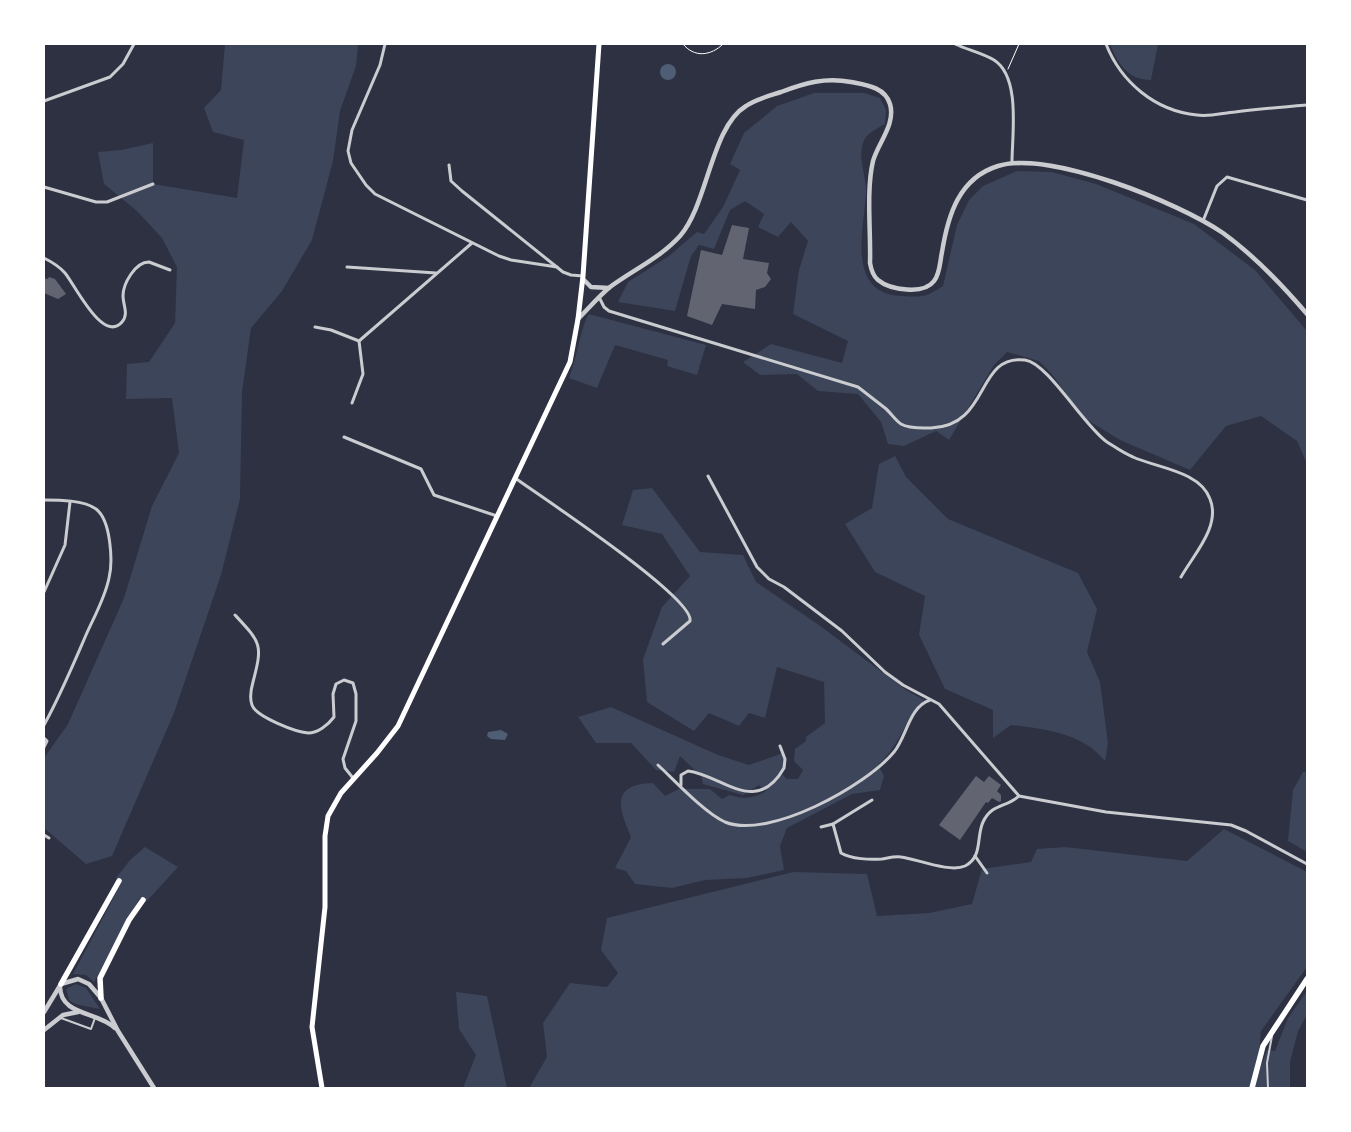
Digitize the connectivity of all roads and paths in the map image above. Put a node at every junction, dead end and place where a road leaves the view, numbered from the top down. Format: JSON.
{"nodes":[{"id":1,"x":134,"y":44,"type":"edge"},
{"id":2,"x":385,"y":44,"type":"edge"},
{"id":3,"x":599,"y":44,"type":"edge"},
{"id":4,"x":683,"y":44,"type":"edge"},
{"id":5,"x":723,"y":44,"type":"edge"},
{"id":6,"x":955,"y":44,"type":"edge"},
{"id":7,"x":1019,"y":44,"type":"edge"},
{"id":8,"x":1106,"y":44,"type":"edge"},
{"id":9,"x":1006,"y":72,"type":"junction"},
{"id":10,"x":44,"y":100,"type":"edge"},
{"id":11,"x":1307,"y":104,"type":"edge"},
{"id":12,"x":1012,"y":162,"type":"junction"},
{"id":13,"x":449,"y":166,"type":"dead end"},
{"id":14,"x":153,"y":184,"type":"dead end"},
{"id":15,"x":44,"y":187,"type":"edge"},
{"id":16,"x":1307,"y":200,"type":"edge"},
{"id":17,"x":1203,"y":222,"type":"junction"},
{"id":18,"x":472,"y":243,"type":"junction"},
{"id":19,"x":44,"y":258,"type":"edge"},
{"id":20,"x":347,"y":267,"type":"dead end"},
{"id":21,"x":557,"y":267,"type":"junction"},
{"id":22,"x":170,"y":270,"type":"dead end"},
{"id":23,"x":436,"y":273,"type":"junction"},
{"id":24,"x":583,"y":277,"type":"junction"},
{"id":25,"x":609,"y":288,"type":"junction"},
{"id":26,"x":600,"y":299,"type":"junction"},
{"id":27,"x":1307,"y":314,"type":"edge"},
{"id":28,"x":578,"y":319,"type":"junction"},
{"id":29,"x":315,"y":327,"type":"dead end"},
{"id":30,"x":359,"y":341,"type":"junction"},
{"id":31,"x":352,"y":403,"type":"dead end"},
{"id":32,"x":344,"y":437,"type":"dead end"},
{"id":33,"x":708,"y":476,"type":"dead end"},
{"id":34,"x":514,"y":478,"type":"junction"},
{"id":35,"x":44,"y":500,"type":"edge"},
{"id":36,"x":70,"y":502,"type":"junction"},
{"id":37,"x":497,"y":516,"type":"junction"},
{"id":38,"x":1181,"y":577,"type":"dead end"},
{"id":39,"x":44,"y":592,"type":"edge"},
{"id":40,"x":235,"y":615,"type":"dead end"},
{"id":41,"x":663,"y":644,"type":"dead end"},
{"id":42,"x":931,"y":700,"type":"junction"},
{"id":43,"x":44,"y":725,"type":"edge"},
{"id":44,"x":44,"y":738,"type":"edge"},
{"id":45,"x":780,"y":746,"type":"dead end"},
{"id":46,"x":44,"y":748,"type":"edge"},
{"id":47,"x":658,"y":765,"type":"dead end"},
{"id":48,"x":353,"y":778,"type":"junction"},
{"id":49,"x":681,"y":786,"type":"junction"},
{"id":50,"x":1019,"y":796,"type":"junction"},
{"id":51,"x":872,"y":800,"type":"dead end"},
{"id":52,"x":833,"y":824,"type":"junction"},
{"id":53,"x":821,"y":827,"type":"dead end"},
{"id":54,"x":44,"y":835,"type":"edge"},
{"id":55,"x":49,"y":838,"type":"dead end"},
{"id":56,"x":975,"y":856,"type":"junction"},
{"id":57,"x":1307,"y":864,"type":"edge"},
{"id":58,"x":987,"y":873,"type":"dead end"},
{"id":59,"x":119,"y":880,"type":"dead end"},
{"id":60,"x":142,"y":900,"type":"dead end"},
{"id":61,"x":1306,"y":981,"type":"edge"},
{"id":62,"x":60,"y":985,"type":"junction"},
{"id":63,"x":101,"y":998,"type":"junction"},
{"id":64,"x":107,"y":1008,"type":"junction"},
{"id":65,"x":44,"y":1012,"type":"edge"},
{"id":66,"x":78,"y":1012,"type":"junction"},
{"id":67,"x":96,"y":1016,"type":"junction"},
{"id":68,"x":59,"y":1017,"type":"junction"},
{"id":69,"x":1273,"y":1029,"type":"junction"},
{"id":70,"x":44,"y":1030,"type":"edge"},
{"id":71,"x":118,"y":1031,"type":"junction"},
{"id":72,"x":154,"y":1088,"type":"edge"},
{"id":73,"x":322,"y":1088,"type":"edge"},
{"id":74,"x":1252,"y":1088,"type":"edge"},
{"id":75,"x":1268,"y":1088,"type":"edge"}],
"edges":[{"from":1,"to":10,"type":"street"},
{"from":2,"to":18,"type":"street"},
{"from":3,"to":24,"type":"main road"},
{"from":4,"to":5,"type":"path"},
{"from":6,"to":9,"type":"street"},
{"from":7,"to":9,"type":"path"},
{"from":8,"to":11,"type":"street"},
{"from":9,"to":12,"type":"street"},
{"from":12,"to":17,"type":"street"},
{"from":12,"to":25,"type":"street"},
{"from":13,"to":21,"type":"street"},
{"from":14,"to":15,"type":"street"},
{"from":16,"to":17,"type":"street"},
{"from":17,"to":27,"type":"street"},
{"from":18,"to":21,"type":"street"},
{"from":18,"to":23,"type":"street"},
{"from":19,"to":22,"type":"street"},
{"from":20,"to":23,"type":"street"},
{"from":21,"to":24,"type":"street"},
{"from":23,"to":30,"type":"street"},
{"from":24,"to":25,"type":"street"},
{"from":24,"to":28,"type":"main road"},
{"from":25,"to":26,"type":"street"},
{"from":26,"to":28,"type":"street"},
{"from":26,"to":38,"type":"street"},
{"from":28,"to":34,"type":"main road"},
{"from":29,"to":30,"type":"street"},
{"from":30,"to":31,"type":"street"},
{"from":32,"to":37,"type":"street"},
{"from":33,"to":42,"type":"street"},
{"from":34,"to":37,"type":"main road"},
{"from":34,"to":41,"type":"street"},
{"from":35,"to":36,"type":"street"},
{"from":36,"to":39,"type":"street"},
{"from":36,"to":43,"type":"street"},
{"from":37,"to":48,"type":"main road"},
{"from":40,"to":48,"type":"street"},
{"from":42,"to":49,"type":"street"},
{"from":42,"to":50,"type":"street"},
{"from":44,"to":46,"type":"street"},
{"from":45,"to":49,"type":"street"},
{"from":47,"to":49,"type":"street"},
{"from":48,"to":73,"type":"main road"},
{"from":50,"to":56,"type":"street"},
{"from":50,"to":57,"type":"street"},
{"from":51,"to":52,"type":"street"},
{"from":52,"to":53,"type":"street"},
{"from":52,"to":56,"type":"street"},
{"from":54,"to":55,"type":"street"},
{"from":56,"to":58,"type":"street"},
{"from":59,"to":62,"type":"main road"},
{"from":60,"to":63,"type":"main road"},
{"from":61,"to":69,"type":"main road"},
{"from":62,"to":63,"type":"street"},
{"from":62,"to":65,"type":"street"},
{"from":62,"to":66,"type":"street"},
{"from":63,"to":64,"type":"street"},
{"from":64,"to":67,"type":"street"},
{"from":64,"to":71,"type":"street"},
{"from":66,"to":67,"type":"street"},
{"from":66,"to":68,"type":"street"},
{"from":67,"to":68,"type":"lane"},
{"from":67,"to":71,"type":"street"},
{"from":68,"to":70,"type":"street"},
{"from":69,"to":74,"type":"main road"},
{"from":69,"to":75,"type":"lane"},
{"from":71,"to":72,"type":"street"}]}
